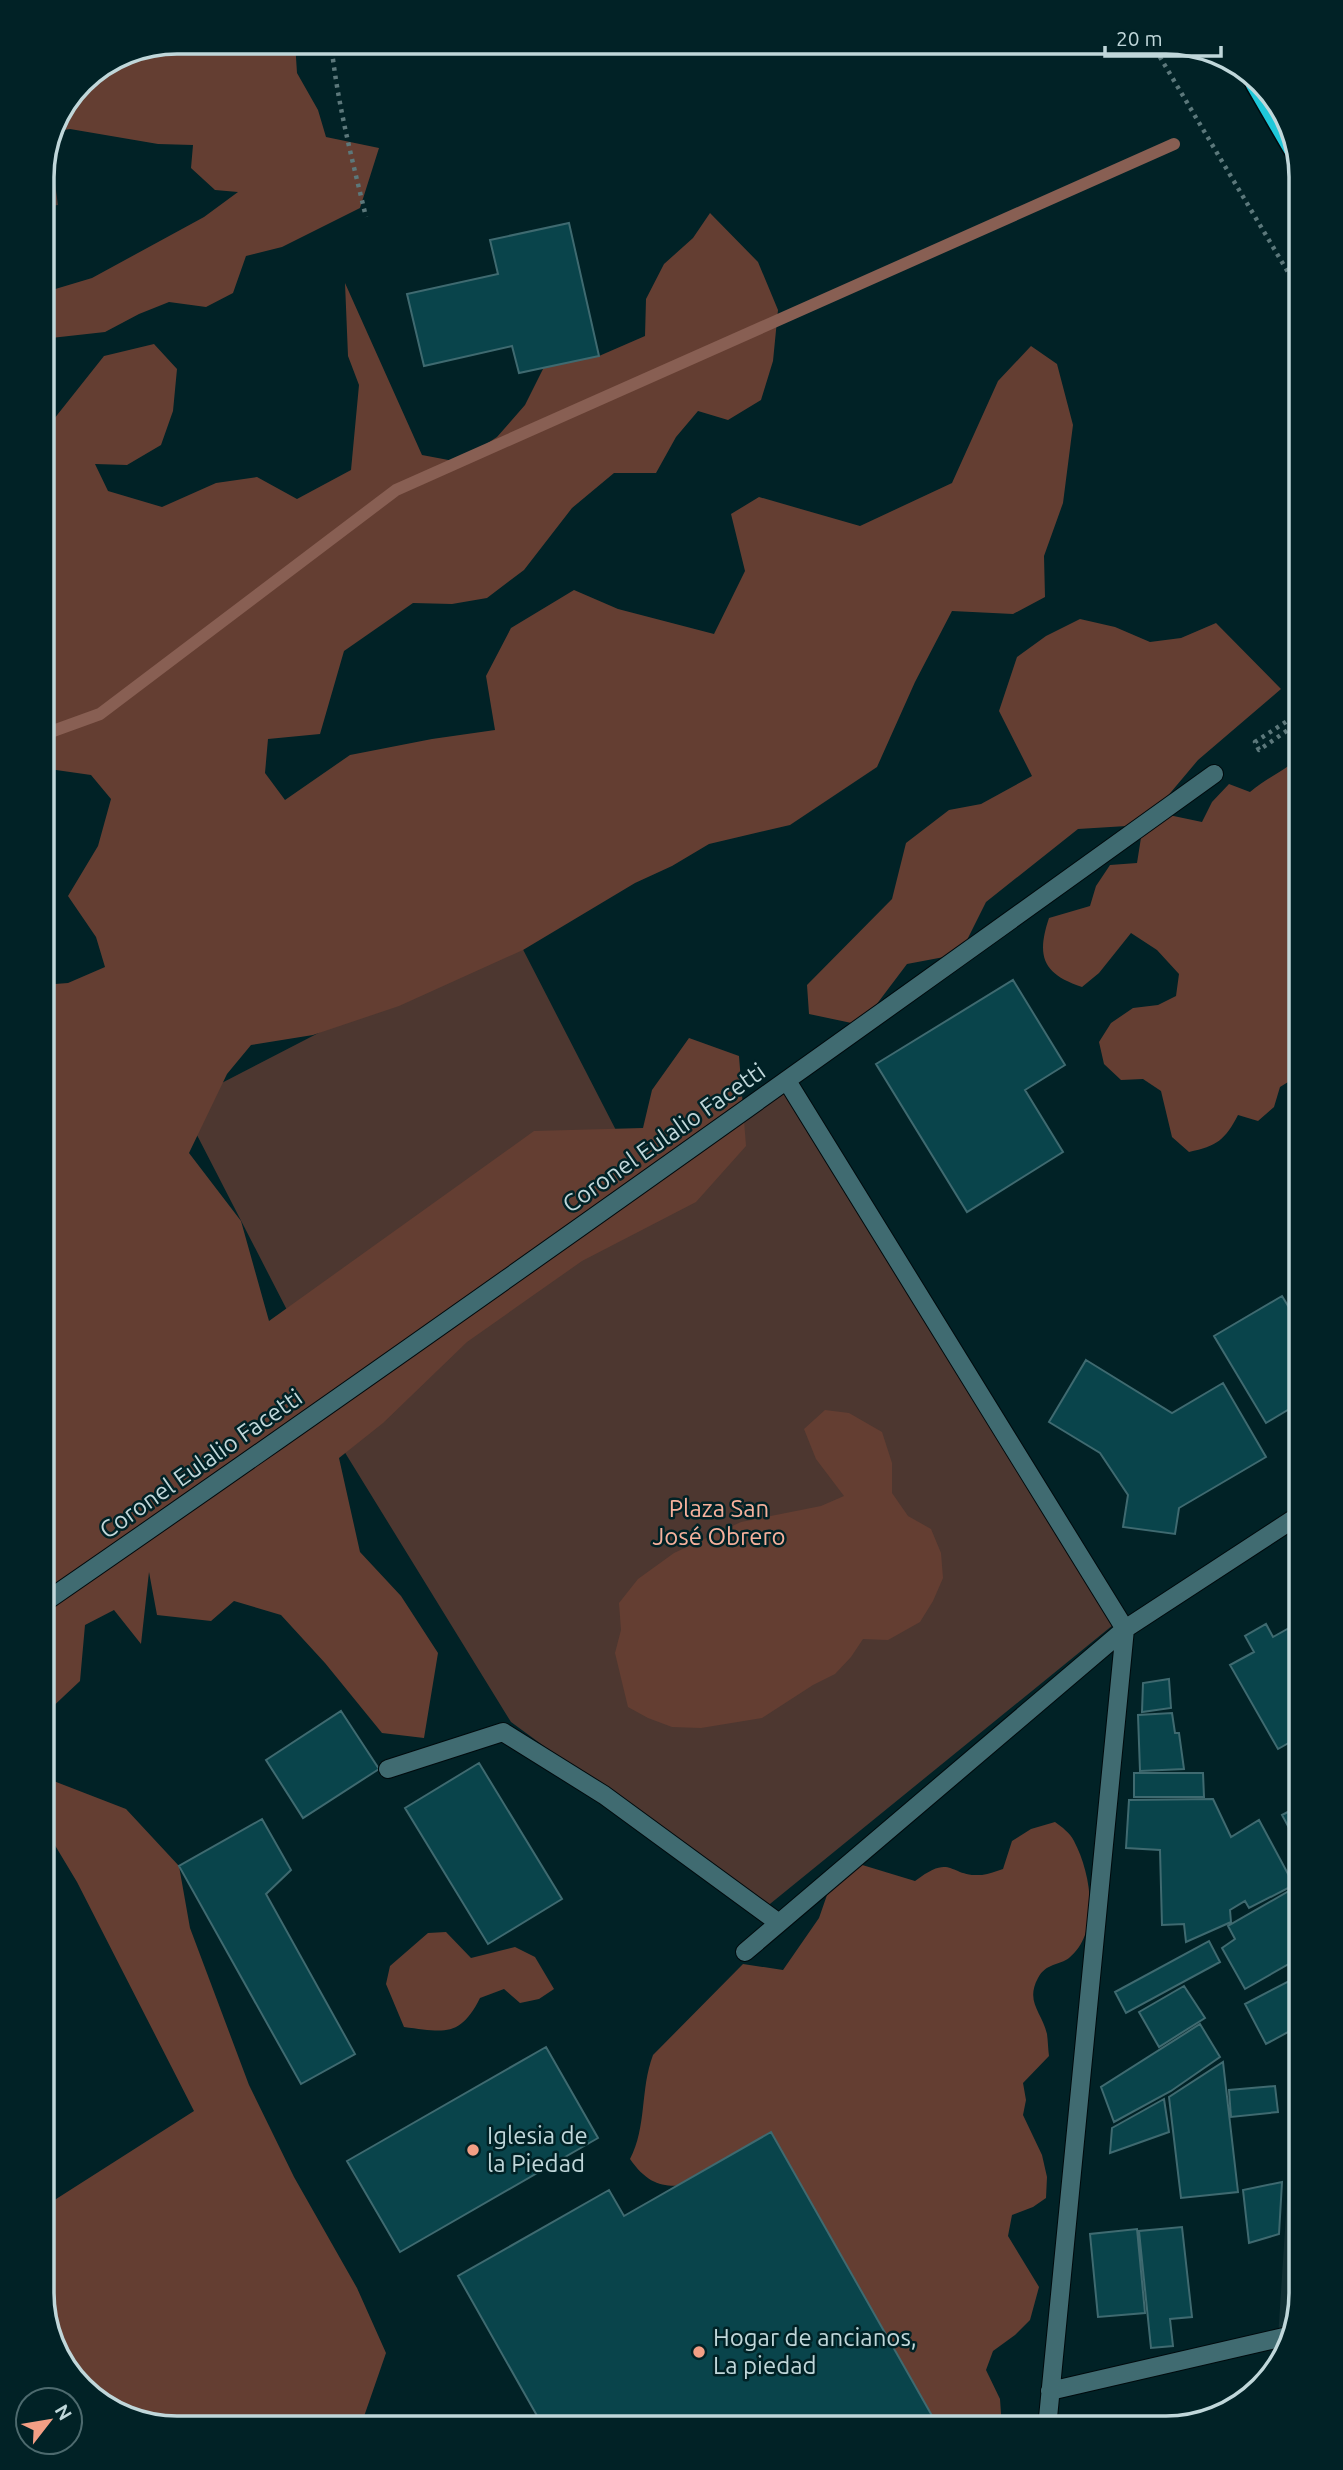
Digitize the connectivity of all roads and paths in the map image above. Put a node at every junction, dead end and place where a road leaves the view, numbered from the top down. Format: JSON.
{"nodes":[{"id":1,"x":333,"y":55,"type":"edge"},
{"id":2,"x":1159,"y":55,"type":"edge"},
{"id":3,"x":366,"y":217,"type":"dead end"},
{"id":4,"x":1289,"y":274,"type":"edge"},
{"id":5,"x":1289,"y":720,"type":"edge"},
{"id":6,"x":1289,"y":730,"type":"edge"},
{"id":7,"x":1214,"y":774,"type":"dead end"},
{"id":8,"x":787,"y":1081,"type":"junction"},
{"id":9,"x":1289,"y":1522,"type":"edge"},
{"id":10,"x":54,"y":1595,"type":"edge"},
{"id":11,"x":1125,"y":1629,"type":"junction"},
{"id":12,"x":388,"y":1769,"type":"dead end"},
{"id":13,"x":779,"y":1923,"type":"junction"},
{"id":14,"x":745,"y":1952,"type":"dead end"},
{"id":15,"x":1280,"y":2338,"type":"edge"},
{"id":16,"x":1050,"y":2391,"type":"junction"},
{"id":17,"x":1048,"y":2416,"type":"edge"}],
"edges":[{"from":1,"to":3,"type":"path"},
{"from":2,"to":4,"type":"path"},
{"from":5,"to":6,"type":"path"},
{"from":7,"to":8,"type":"street"},
{"from":8,"to":10,"type":"street","name":"Coronel Eulalio Facetti"},
{"from":8,"to":11,"type":"street","name":"Coronel Eulalio Facetti"},
{"from":9,"to":11,"type":"street"},
{"from":11,"to":13,"type":"street"},
{"from":11,"to":16,"type":"street"},
{"from":12,"to":13,"type":"street"},
{"from":13,"to":14,"type":"street"},
{"from":15,"to":16,"type":"street"},
{"from":16,"to":17,"type":"street"}]}
